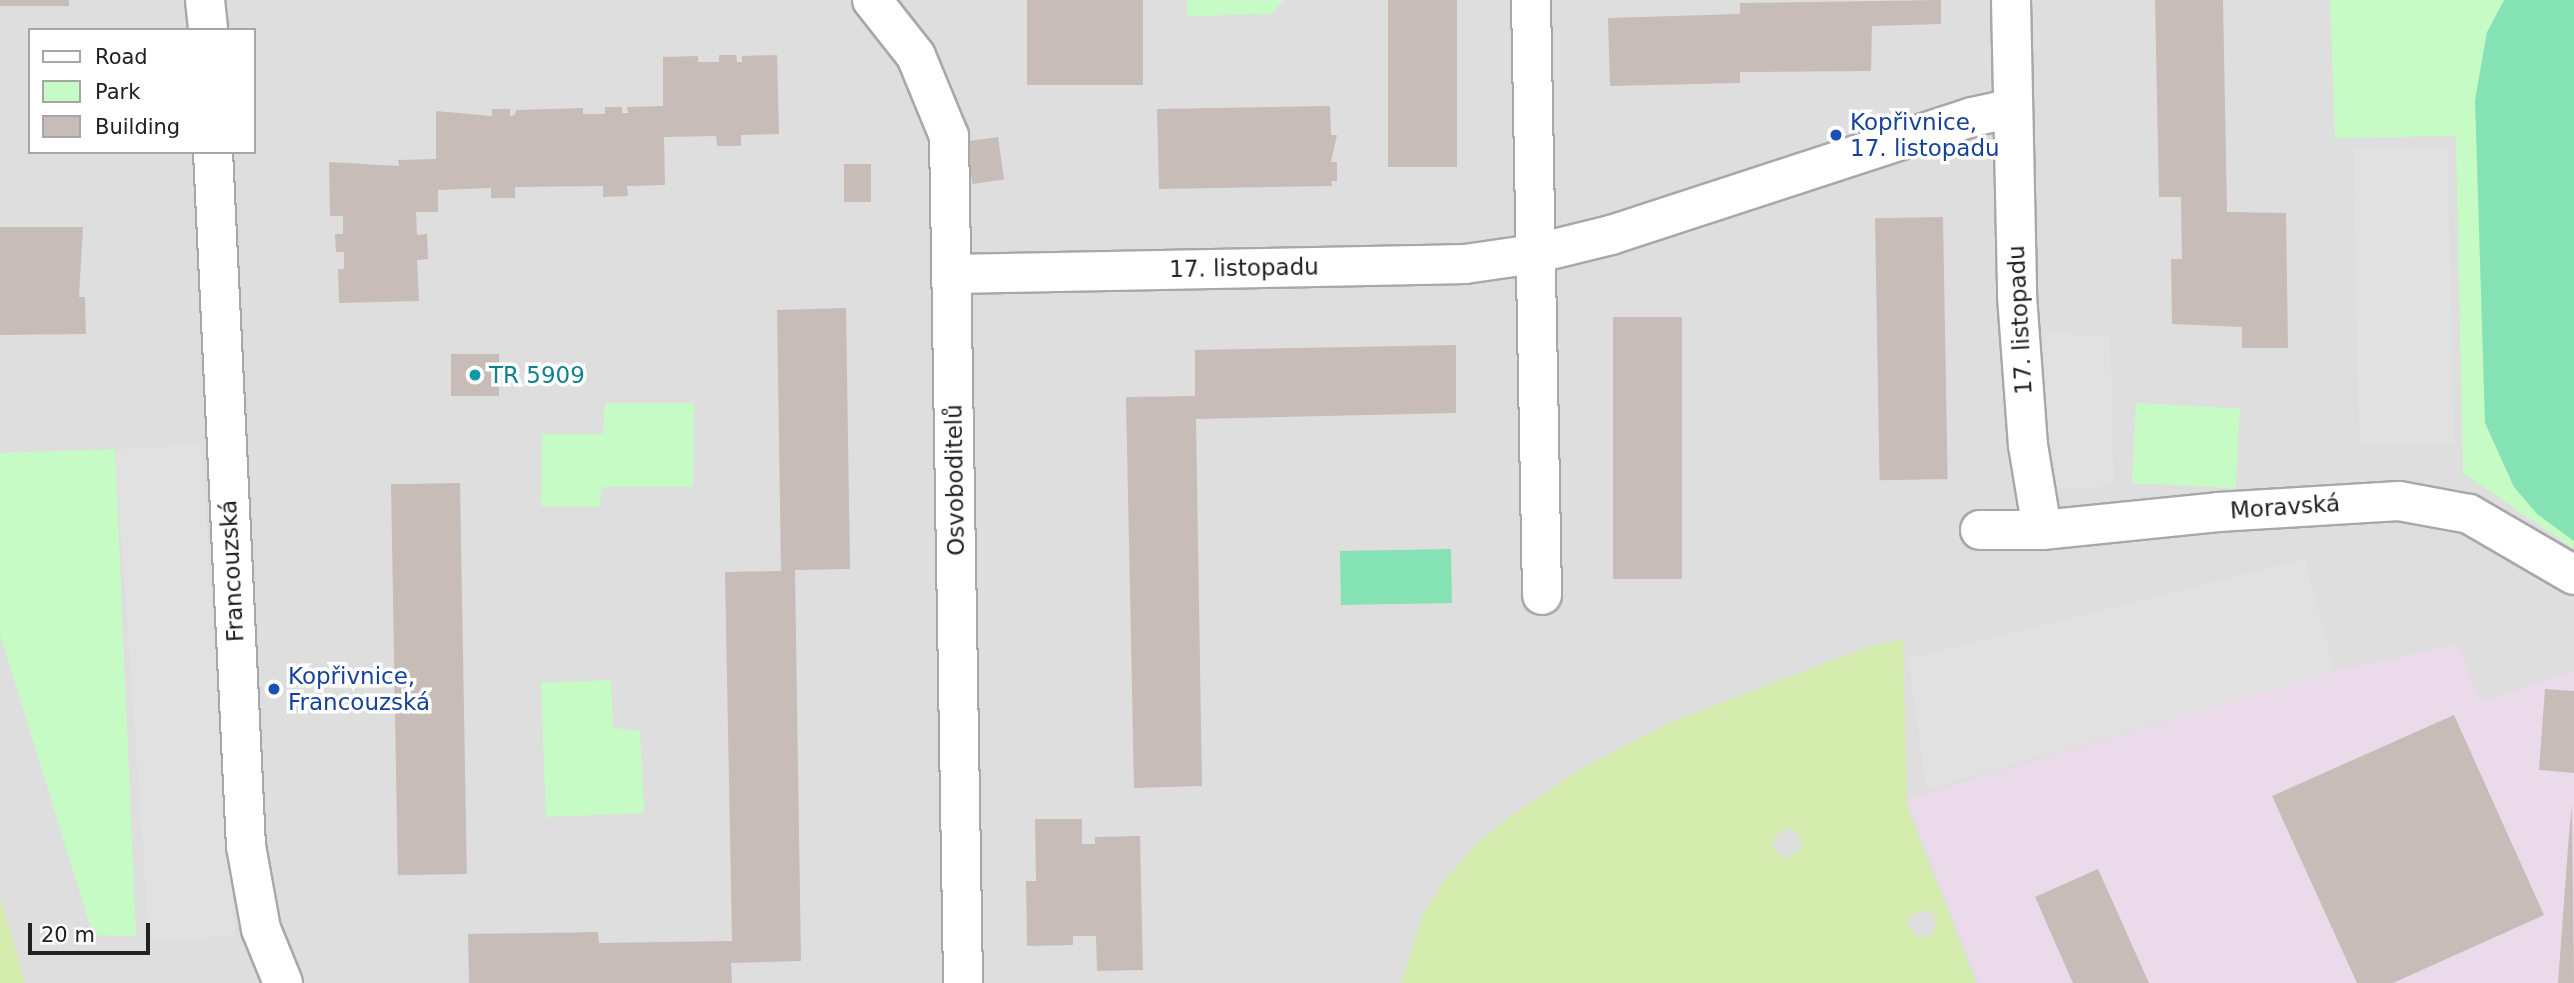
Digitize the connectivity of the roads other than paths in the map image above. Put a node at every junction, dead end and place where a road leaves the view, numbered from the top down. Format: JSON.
{"nodes":[{"id":1,"x":205,"y":0,"type":"edge"},
{"id":2,"x":872,"y":0,"type":"edge"},
{"id":3,"x":1531,"y":0,"type":"edge"},
{"id":4,"x":2011,"y":0,"type":"edge"},
{"id":5,"x":208,"y":28,"type":"edge"},
{"id":6,"x":2011,"y":109,"type":"junction"},
{"id":7,"x":213,"y":154,"type":"edge"},
{"id":8,"x":1534,"y":254,"type":"junction"},
{"id":9,"x":953,"y":274,"type":"junction"},
{"id":10,"x":1980,"y":530,"type":"dead end"},
{"id":11,"x":2042,"y":530,"type":"junction"},
{"id":12,"x":2574,"y":575,"type":"edge"},
{"id":13,"x":1542,"y":595,"type":"dead end"},
{"id":14,"x":283,"y":983,"type":"edge"},
{"id":15,"x":963,"y":983,"type":"edge"}],
"edges":[{"from":1,"to":5,"type":"street"},
{"from":2,"to":9,"type":"street","name":"Osvoboditelů"},
{"from":3,"to":8,"type":"street"},
{"from":4,"to":6,"type":"street","name":"17. listopadu"},
{"from":6,"to":8,"type":"street","name":"17. listopadu"},
{"from":6,"to":11,"type":"street","name":"17. listopadu"},
{"from":7,"to":14,"type":"street","name":"Francouzská"},
{"from":8,"to":9,"type":"street","name":"17. listopadu"},
{"from":8,"to":13,"type":"street"},
{"from":9,"to":15,"type":"street","name":"Osvoboditelů"},
{"from":10,"to":11,"type":"street","name":"Moravská"},
{"from":11,"to":12,"type":"street","name":"Moravská"}]}
